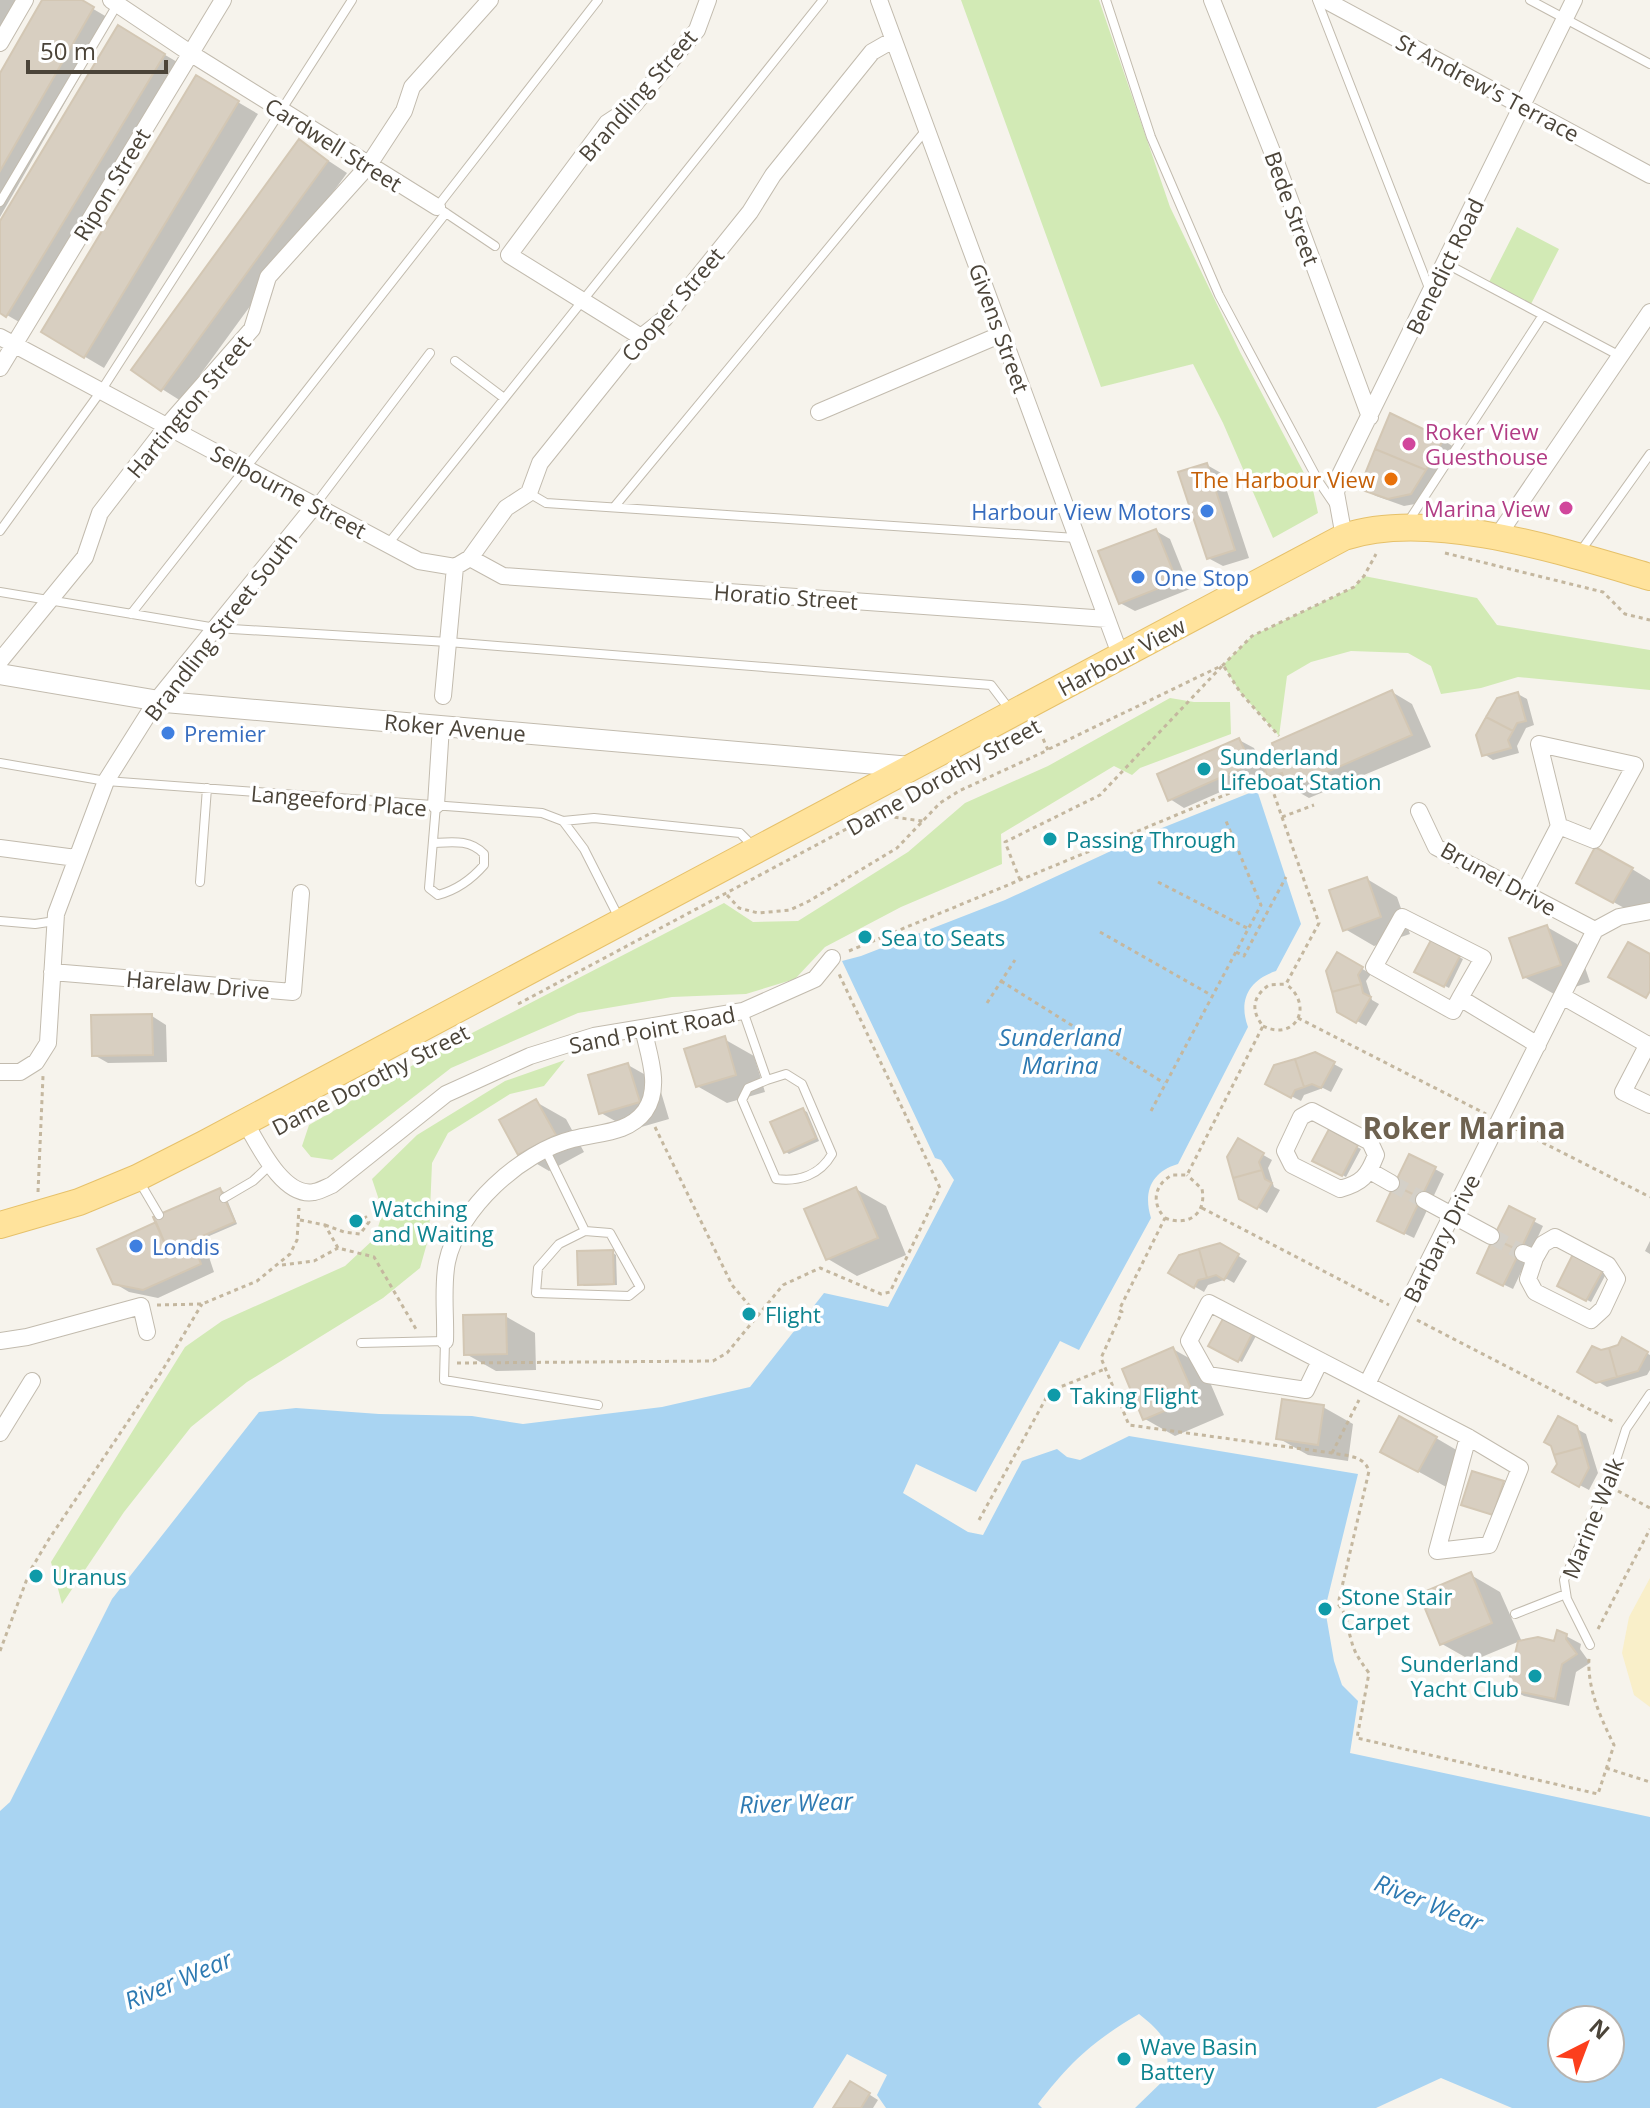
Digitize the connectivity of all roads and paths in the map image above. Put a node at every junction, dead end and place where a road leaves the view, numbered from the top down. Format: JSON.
{"nodes":[{"id":1,"x":25,"y":0,"type":"edge"},
{"id":2,"x":223,"y":0,"type":"edge"},
{"id":3,"x":352,"y":0,"type":"edge"},
{"id":4,"x":490,"y":0,"type":"edge"},
{"id":5,"x":598,"y":0,"type":"edge"},
{"id":6,"x":708,"y":0,"type":"edge"},
{"id":7,"x":823,"y":0,"type":"edge"},
{"id":8,"x":879,"y":0,"type":"edge"},
{"id":9,"x":1106,"y":0,"type":"edge"},
{"id":10,"x":1212,"y":0,"type":"edge"},
{"id":11,"x":1317,"y":0,"type":"edge"},
{"id":12,"x":1325,"y":0,"type":"edge"},
{"id":13,"x":1530,"y":0,"type":"edge"},
{"id":14,"x":1574,"y":0,"type":"edge"},
{"id":15,"x":114,"y":2,"type":"edge"},
{"id":16,"x":1564,"y":18,"type":"junction"},
{"id":17,"x":893,"y":40,"type":"junction"},
{"id":18,"x":0,"y":43,"type":"edge"},
{"id":19,"x":190,"y":53,"type":"junction"},
{"id":20,"x":1650,"y":64,"type":"edge"},
{"id":21,"x":1521,"y":105,"type":"junction"},
{"id":22,"x":281,"y":111,"type":"junction"},
{"id":23,"x":926,"y":129,"type":"junction"},
{"id":24,"x":368,"y":166,"type":"junction"},
{"id":25,"x":1650,"y":175,"type":"edge"},
{"id":26,"x":0,"y":202,"type":"edge"},
{"id":27,"x":442,"y":210,"type":"junction"},
{"id":28,"x":495,"y":246,"type":"dead end"},
{"id":29,"x":1445,"y":263,"type":"junction"},
{"id":30,"x":1431,"y":292,"type":"junction"},
{"id":31,"x":581,"y":300,"type":"junction"},
{"id":32,"x":1650,"y":312,"type":"edge"},
{"id":33,"x":1543,"y":315,"type":"junction"},
{"id":34,"x":1002,"y":334,"type":"junction"},
{"id":35,"x":641,"y":337,"type":"junction"},
{"id":36,"x":7,"y":341,"type":"edge"},
{"id":37,"x":430,"y":353,"type":"dead end"},
{"id":38,"x":1620,"y":356,"type":"junction"},
{"id":39,"x":455,"y":361,"type":"dead end"},
{"id":40,"x":0,"y":368,"type":"edge"},
{"id":41,"x":101,"y":391,"type":"junction"},
{"id":42,"x":504,"y":398,"type":"junction"},
{"id":43,"x":819,"y":412,"type":"dead end"},
{"id":44,"x":1370,"y":417,"type":"junction"},
{"id":45,"x":167,"y":426,"type":"junction"},
{"id":46,"x":1650,"y":454,"type":"edge"},
{"id":47,"x":245,"y":468,"type":"junction"},
{"id":48,"x":529,"y":493,"type":"junction"},
{"id":49,"x":315,"y":505,"type":"junction"},
{"id":50,"x":615,"y":506,"type":"junction"},
{"id":51,"x":1342,"y":525,"type":"junction"},
{"id":52,"x":1403,"y":529,"type":"junction"},
{"id":53,"x":0,"y":531,"type":"edge"},
{"id":54,"x":1497,"y":537,"type":"junction"},
{"id":55,"x":1077,"y":538,"type":"junction"},
{"id":56,"x":388,"y":544,"type":"junction"},
{"id":57,"x":1441,"y":552,"type":"dead end"},
{"id":58,"x":1364,"y":556,"type":"dead end"},
{"id":59,"x":1578,"y":556,"type":"junction"},
{"id":60,"x":462,"y":563,"type":"junction"},
{"id":61,"x":1650,"y":577,"type":"edge"},
{"id":62,"x":0,"y":592,"type":"edge"},
{"id":63,"x":50,"y":601,"type":"junction"},
{"id":64,"x":131,"y":614,"type":"junction"},
{"id":65,"x":1107,"y":619,"type":"junction"},
{"id":66,"x":1650,"y":620,"type":"edge"},
{"id":67,"x":216,"y":628,"type":"junction"},
{"id":68,"x":448,"y":642,"type":"junction"},
{"id":69,"x":1121,"y":657,"type":"junction"},
{"id":70,"x":0,"y":661,"type":"edge"},
{"id":71,"x":1223,"y":665,"type":"junction"},
{"id":72,"x":0,"y":674,"type":"edge"},
{"id":73,"x":443,"y":696,"type":"dead end"},
{"id":74,"x":157,"y":700,"type":"junction"},
{"id":75,"x":1024,"y":718,"type":"junction"},
{"id":76,"x":441,"y":726,"type":"junction"},
{"id":77,"x":1279,"y":736,"type":"dead end"},
{"id":78,"x":1048,"y":750,"type":"junction"},
{"id":79,"x":0,"y":763,"type":"edge"},
{"id":80,"x":911,"y":767,"type":"junction"},
{"id":81,"x":106,"y":781,"type":"junction"},
{"id":82,"x":207,"y":788,"type":"junction"},
{"id":83,"x":893,"y":804,"type":"dead end"},
{"id":84,"x":436,"y":805,"type":"junction"},
{"id":85,"x":1314,"y":805,"type":"dead end"},
{"id":86,"x":1419,"y":811,"type":"dead end"},
{"id":87,"x":1282,"y":817,"type":"junction"},
{"id":88,"x":866,"y":819,"type":"dead end"},
{"id":89,"x":563,"y":821,"type":"junction"},
{"id":90,"x":923,"y":821,"type":"junction"},
{"id":91,"x":1226,"y":821,"type":"dead end"},
{"id":92,"x":1559,"y":826,"type":"junction"},
{"id":93,"x":433,"y":843,"type":"junction"},
{"id":94,"x":0,"y":848,"type":"edge"},
{"id":95,"x":757,"y":850,"type":"junction"},
{"id":96,"x":76,"y":858,"type":"junction"},
{"id":97,"x":1286,"y":877,"type":"dead end"},
{"id":98,"x":1020,"y":880,"type":"junction"},
{"id":99,"x":200,"y":882,"type":"dead end"},
{"id":100,"x":1158,"y":882,"type":"dead end"},
{"id":101,"x":301,"y":893,"type":"dead end"},
{"id":102,"x":1524,"y":893,"type":"junction"},
{"id":103,"x":727,"y":895,"type":"junction"},
{"id":104,"x":1650,"y":911,"type":"edge"},
{"id":105,"x":0,"y":921,"type":"edge"},
{"id":106,"x":55,"y":921,"type":"junction"},
{"id":107,"x":621,"y":922,"type":"junction"},
{"id":108,"x":1248,"y":929,"type":"junction"},
{"id":109,"x":1595,"y":930,"type":"junction"},
{"id":110,"x":1100,"y":932,"type":"dead end"},
{"id":111,"x":1236,"y":952,"type":"junction"},
{"id":112,"x":832,"y":958,"type":"junction"},
{"id":113,"x":1015,"y":960,"type":"dead end"},
{"id":114,"x":52,"y":972,"type":"junction"},
{"id":115,"x":1001,"y":981,"type":"junction"},
{"id":116,"x":1286,"y":984,"type":"junction"},
{"id":117,"x":1213,"y":995,"type":"junction"},
{"id":118,"x":1562,"y":996,"type":"junction"},
{"id":119,"x":1460,"y":998,"type":"junction"},
{"id":120,"x":987,"y":1003,"type":"dead end"},
{"id":121,"x":518,"y":1004,"type":"dead end"},
{"id":122,"x":743,"y":1011,"type":"junction"},
{"id":123,"x":1298,"y":1018,"type":"junction"},
{"id":124,"x":1263,"y":1026,"type":"junction"},
{"id":125,"x":643,"y":1028,"type":"junction"},
{"id":126,"x":1538,"y":1045,"type":"junction"},
{"id":127,"x":1649,"y":1045,"type":"edge"},
{"id":128,"x":36,"y":1062,"type":"junction"},
{"id":129,"x":0,"y":1072,"type":"edge"},
{"id":130,"x":767,"y":1080,"type":"junction"},
{"id":131,"x":1166,"y":1084,"type":"junction"},
{"id":132,"x":1650,"y":1105,"type":"edge"},
{"id":133,"x":646,"y":1109,"type":"junction"},
{"id":134,"x":1151,"y":1111,"type":"dead end"},
{"id":135,"x":1500,"y":1121,"type":"junction"},
{"id":136,"x":245,"y":1122,"type":"junction"},
{"id":137,"x":546,"y":1151,"type":"junction"},
{"id":138,"x":271,"y":1165,"type":"junction"},
{"id":139,"x":1370,"y":1171,"type":"junction"},
{"id":140,"x":1187,"y":1175,"type":"junction"},
{"id":141,"x":137,"y":1178,"type":"junction"},
{"id":142,"x":1391,"y":1183,"type":"tunnel mouth"},
{"id":143,"x":298,"y":1191,"type":"junction"},
{"id":144,"x":1650,"y":1197,"type":"edge"},
{"id":145,"x":224,"y":1198,"type":"dead end"},
{"id":146,"x":1424,"y":1200,"type":"tunnel mouth"},
{"id":147,"x":36,"y":1214,"type":"junction"},
{"id":148,"x":159,"y":1215,"type":"dead end"},
{"id":149,"x":365,"y":1216,"type":"dead end"},
{"id":150,"x":1453,"y":1217,"type":"junction"},
{"id":151,"x":1165,"y":1218,"type":"junction"},
{"id":152,"x":300,"y":1220,"type":"junction"},
{"id":153,"x":0,"y":1225,"type":"edge"},
{"id":154,"x":325,"y":1225,"type":"junction"},
{"id":155,"x":585,"y":1231,"type":"junction"},
{"id":156,"x":1491,"y":1236,"type":"tunnel mouth"},
{"id":157,"x":338,"y":1248,"type":"junction"},
{"id":158,"x":1529,"y":1256,"type":"joint"},
{"id":159,"x":280,"y":1265,"type":"junction"},
{"id":160,"x":202,"y":1304,"type":"junction"},
{"id":161,"x":141,"y":1306,"type":"junction"},
{"id":162,"x":758,"y":1316,"type":"junction"},
{"id":163,"x":147,"y":1332,"type":"dead end"},
{"id":164,"x":0,"y":1341,"type":"edge"},
{"id":165,"x":445,"y":1341,"type":"junction"},
{"id":166,"x":423,"y":1342,"type":"junction"},
{"id":167,"x":361,"y":1343,"type":"dead end"},
{"id":168,"x":445,"y":1359,"type":"junction"},
{"id":169,"x":1320,"y":1361,"type":"junction"},
{"id":170,"x":1105,"y":1369,"type":"junction"},
{"id":171,"x":32,"y":1381,"type":"dead end"},
{"id":172,"x":1367,"y":1384,"type":"junction"},
{"id":173,"x":1650,"y":1394,"type":"edge"},
{"id":174,"x":598,"y":1405,"type":"dead end"},
{"id":175,"x":0,"y":1433,"type":"edge"},
{"id":176,"x":1468,"y":1437,"type":"junction"},
{"id":177,"x":1332,"y":1453,"type":"junction"},
{"id":178,"x":1607,"y":1485,"type":"junction"},
{"id":179,"x":1650,"y":1508,"type":"edge"},
{"id":180,"x":979,"y":1520,"type":"dead end"},
{"id":181,"x":1650,"y":1529,"type":"edge"},
{"id":182,"x":1566,"y":1594,"type":"junction"},
{"id":183,"x":1515,"y":1614,"type":"dead end"},
{"id":184,"x":1590,"y":1645,"type":"junction"},
{"id":185,"x":0,"y":1651,"type":"edge"},
{"id":186,"x":1606,"y":1768,"type":"junction"},
{"id":187,"x":1650,"y":1782,"type":"edge"}],
"edges":[{"from":1,"to":18,"type":"street"},
{"from":2,"to":19,"type":"street","name":"Ripon Street"},
{"from":3,"to":22,"type":"lane"},
{"from":4,"to":24,"type":"street","name":"Hartington Street"},
{"from":5,"to":27,"type":"lane"},
{"from":6,"to":31,"type":"street","name":"Brandling Street"},
{"from":7,"to":31,"type":"lane"},
{"from":8,"to":17,"type":"street","name":"Givens Street"},
{"from":9,"to":51,"type":"lane"},
{"from":10,"to":44,"type":"street","name":"Bede Street"},
{"from":11,"to":30,"type":"lane"},
{"from":12,"to":21,"type":"street","name":"St Andrew's Terrace"},
{"from":13,"to":16,"type":"lane"},
{"from":14,"to":16,"type":"street","name":"Benedict Road"},
{"from":15,"to":19,"type":"street","name":"Cardwell Street"},
{"from":15,"to":26,"type":"lane"},
{"from":16,"to":20,"type":"lane"},
{"from":16,"to":21,"type":"street","name":"Benedict Road"},
{"from":17,"to":23,"type":"street","name":"Givens Street"},
{"from":17,"to":35,"type":"street","name":"Cooper Street"},
{"from":19,"to":22,"type":"street","name":"Cardwell Street"},
{"from":19,"to":36,"type":"street","name":"Ripon Street"},
{"from":21,"to":25,"type":"street","name":"St Andrew's Terrace"},
{"from":21,"to":29,"type":"street","name":"Benedict Road"},
{"from":22,"to":24,"type":"street","name":"Cardwell Street"},
{"from":22,"to":41,"type":"lane"},
{"from":23,"to":34,"type":"street","name":"Givens Street"},
{"from":23,"to":50,"type":"lane"},
{"from":24,"to":27,"type":"street","name":"Cardwell Street"},
{"from":24,"to":45,"type":"street","name":"Hartington Street"},
{"from":27,"to":28,"type":"lane"},
{"from":27,"to":47,"type":"lane"},
{"from":29,"to":30,"type":"street","name":"Benedict Road"},
{"from":29,"to":33,"type":"lane"},
{"from":30,"to":44,"type":"street","name":"Benedict Road"},
{"from":31,"to":35,"type":"street","name":"Brandling Street"},
{"from":31,"to":42,"type":"lane"},
{"from":32,"to":38,"type":"street"},
{"from":33,"to":38,"type":"lane"},
{"from":33,"to":52,"type":"lane"},
{"from":34,"to":43,"type":"street"},
{"from":34,"to":55,"type":"street","name":"Givens Street"},
{"from":35,"to":48,"type":"street","name":"Cooper Street"},
{"from":36,"to":40,"type":"street","name":"Ripon Street"},
{"from":36,"to":41,"type":"street","name":"Selbourne Street"},
{"from":37,"to":49,"type":"lane"},
{"from":38,"to":54,"type":"street"},
{"from":39,"to":42,"type":"lane"},
{"from":41,"to":45,"type":"street","name":"Selbourne Street"},
{"from":41,"to":53,"type":"lane"},
{"from":42,"to":56,"type":"lane"},
{"from":44,"to":51,"type":"street","name":"Benedict Road"},
{"from":45,"to":47,"type":"street","name":"Selbourne Street"},
{"from":45,"to":63,"type":"street","name":"Hartington Street"},
{"from":46,"to":59,"type":"lane"},
{"from":47,"to":49,"type":"street","name":"Selbourne Street"},
{"from":47,"to":64,"type":"lane"},
{"from":48,"to":50,"type":"lane"},
{"from":48,"to":60,"type":"street","name":"Cooper Street"},
{"from":49,"to":56,"type":"street","name":"Selbourne Street"},
{"from":49,"to":67,"type":"street","name":"Brandling Street South"},
{"from":50,"to":55,"type":"lane"},
{"from":51,"to":52,"type":"main road","name":"Harbour View"},
{"from":51,"to":69,"type":"main road","name":"Harbour View"},
{"from":52,"to":54,"type":"main road","name":"Harbour View"},
{"from":54,"to":59,"type":"main road","name":"Harbour View"},
{"from":55,"to":65,"type":"street","name":"Givens Street"},
{"from":56,"to":60,"type":"street","name":"Selbourne Street"},
{"from":57,"to":66,"type":"path"},
{"from":58,"to":71,"type":"path"},
{"from":59,"to":61,"type":"main road","name":"Harbour View"},
{"from":60,"to":65,"type":"street","name":"Horatio Street"},
{"from":60,"to":68,"type":"street"},
{"from":62,"to":63,"type":"lane"},
{"from":63,"to":64,"type":"lane"},
{"from":63,"to":70,"type":"street","name":"Hartington Street"},
{"from":64,"to":67,"type":"lane"},
{"from":65,"to":69,"type":"street","name":"Givens Street"},
{"from":67,"to":68,"type":"lane"},
{"from":67,"to":74,"type":"street","name":"Brandling Street South"},
{"from":68,"to":73,"type":"street"},
{"from":68,"to":75,"type":"lane"},
{"from":69,"to":75,"type":"main road","name":"Harbour View"},
{"from":71,"to":77,"type":"path"},
{"from":71,"to":78,"type":"path"},
{"from":71,"to":98,"type":"path"},
{"from":72,"to":74,"type":"street","name":"Roker Avenue"},
{"from":74,"to":76,"type":"street","name":"Roker Avenue"},
{"from":74,"to":81,"type":"street","name":"Brandling Street South"},
{"from":75,"to":78,"type":"path"},
{"from":75,"to":80,"type":"main road","name":"Harbour View"},
{"from":76,"to":80,"type":"street","name":"Roker Avenue"},
{"from":76,"to":84,"type":"street"},
{"from":78,"to":90,"type":"path"},
{"from":79,"to":81,"type":"lane","name":"Langeeford Place"},
{"from":80,"to":95,"type":"main road","name":"Harbour View"},
{"from":81,"to":82,"type":"lane","name":"Langeeford Place"},
{"from":81,"to":96,"type":"street","name":"Brandling Street South"},
{"from":82,"to":84,"type":"lane","name":"Langeeford Place"},
{"from":82,"to":99,"type":"lane"},
{"from":83,"to":90,"type":"path","name":"Dame Dorothy Street"},
{"from":84,"to":89,"type":"lane"},
{"from":84,"to":93,"type":"lane","name":"Langeeford Place"},
{"from":85,"to":87,"type":"path"},
{"from":86,"to":102,"type":"street","name":"Brunel Drive"},
{"from":87,"to":98,"type":"path"},
{"from":87,"to":116,"type":"path"},
{"from":88,"to":103,"type":"path","name":"Dame Dorothy Street"},
{"from":89,"to":95,"type":"lane"},
{"from":89,"to":107,"type":"lane"},
{"from":90,"to":103,"type":"path"},
{"from":91,"to":108,"type":"path"},
{"from":92,"to":92,"type":"street"},
{"from":92,"to":102,"type":"street"},
{"from":93,"to":93,"type":"lane","name":"Langeeford Place"},
{"from":94,"to":96,"type":"street"},
{"from":95,"to":107,"type":"main road","name":"Harbour View"},
{"from":96,"to":106,"type":"street","name":"Brandling Street South"},
{"from":97,"to":111,"type":"path"},
{"from":98,"to":112,"type":"path"},
{"from":100,"to":108,"type":"path"},
{"from":101,"to":114,"type":"street","name":"Harelaw Drive"},
{"from":102,"to":109,"type":"street","name":"Brunel Drive"},
{"from":103,"to":121,"type":"path","name":"Dame Dorothy Street"},
{"from":104,"to":109,"type":"street"},
{"from":105,"to":106,"type":"lane"},
{"from":106,"to":114,"type":"street","name":"Brandling Street South"},
{"from":107,"to":136,"type":"main road","name":"Dame Dorothy Street"},
{"from":108,"to":111,"type":"path"},
{"from":109,"to":118,"type":"street","name":"Barbary Drive"},
{"from":110,"to":117,"type":"path"},
{"from":111,"to":117,"type":"path"},
{"from":112,"to":122,"type":"street","name":"Sand Point Road"},
{"from":112,"to":162,"type":"path"},
{"from":113,"to":115,"type":"path"},
{"from":114,"to":128,"type":"street","name":"Brandling Street South"},
{"from":115,"to":120,"type":"path"},
{"from":115,"to":131,"type":"path"},
{"from":116,"to":123,"type":"path"},
{"from":116,"to":124,"type":"path"},
{"from":117,"to":131,"type":"path"},
{"from":118,"to":126,"type":"street","name":"Barbary Drive"},
{"from":118,"to":127,"type":"street"},
{"from":119,"to":119,"type":"street"},
{"from":119,"to":126,"type":"street"},
{"from":122,"to":125,"type":"street","name":"Sand Point Road"},
{"from":122,"to":130,"type":"lane"},
{"from":123,"to":124,"type":"path"},
{"from":123,"to":135,"type":"path"},
{"from":124,"to":140,"type":"path"},
{"from":125,"to":133,"type":"street"},
{"from":125,"to":143,"type":"street","name":"Sand Point Road"},
{"from":126,"to":135,"type":"street","name":"Barbary Drive"},
{"from":127,"to":132,"type":"street"},
{"from":128,"to":129,"type":"street"},
{"from":128,"to":147,"type":"path"},
{"from":130,"to":130,"type":"lane"},
{"from":131,"to":134,"type":"path"},
{"from":133,"to":137,"type":"street"},
{"from":133,"to":162,"type":"path"},
{"from":135,"to":144,"type":"path"},
{"from":135,"to":150,"type":"street","name":"Barbary Drive"},
{"from":136,"to":138,"type":"street"},
{"from":136,"to":141,"type":"main road","name":"Dame Dorothy Street"},
{"from":137,"to":155,"type":"lane"},
{"from":137,"to":165,"type":"street"},
{"from":138,"to":143,"type":"street"},
{"from":138,"to":145,"type":"lane"},
{"from":139,"to":139,"type":"street"},
{"from":139,"to":142,"type":"street"},
{"from":140,"to":151,"type":"path"},
{"from":140,"to":151,"type":"path"},
{"from":141,"to":147,"type":"main road","name":"Dame Dorothy Street"},
{"from":141,"to":148,"type":"lane"},
{"from":143,"to":152,"type":"path"},
{"from":146,"to":150,"type":"street"},
{"from":147,"to":153,"type":"main road","name":"Dame Dorothy Street"},
{"from":149,"to":154,"type":"path"},
{"from":150,"to":156,"type":"street"},
{"from":150,"to":172,"type":"street","name":"Barbary Drive"},
{"from":151,"to":170,"type":"path"},
{"from":152,"to":154,"type":"path"},
{"from":152,"to":159,"type":"path"},
{"from":154,"to":157,"type":"path"},
{"from":155,"to":155,"type":"lane"},
{"from":157,"to":159,"type":"path"},
{"from":157,"to":166,"type":"path"},
{"from":158,"to":158,"type":"street"},
{"from":159,"to":160,"type":"path"},
{"from":160,"to":161,"type":"path"},
{"from":160,"to":185,"type":"path"},
{"from":161,"to":163,"type":"street"},
{"from":161,"to":164,"type":"street"},
{"from":162,"to":168,"type":"path"},
{"from":165,"to":166,"type":"lane"},
{"from":165,"to":168,"type":"lane"},
{"from":166,"to":167,"type":"lane"},
{"from":168,"to":174,"type":"lane"},
{"from":169,"to":169,"type":"street"},
{"from":169,"to":172,"type":"street"},
{"from":170,"to":177,"type":"path"},
{"from":170,"to":180,"type":"path"},
{"from":171,"to":175,"type":"street"},
{"from":172,"to":176,"type":"street"},
{"from":172,"to":177,"type":"path"},
{"from":173,"to":178,"type":"lane","name":"Marine Walk"},
{"from":176,"to":176,"type":"street"},
{"from":177,"to":186,"type":"path"},
{"from":178,"to":179,"type":"path"},
{"from":178,"to":182,"type":"lane","name":"Marine Walk"},
{"from":181,"to":184,"type":"path"},
{"from":182,"to":183,"type":"lane"},
{"from":182,"to":184,"type":"lane","name":"Marine Walk"},
{"from":184,"to":186,"type":"path"},
{"from":186,"to":187,"type":"path"}]}
